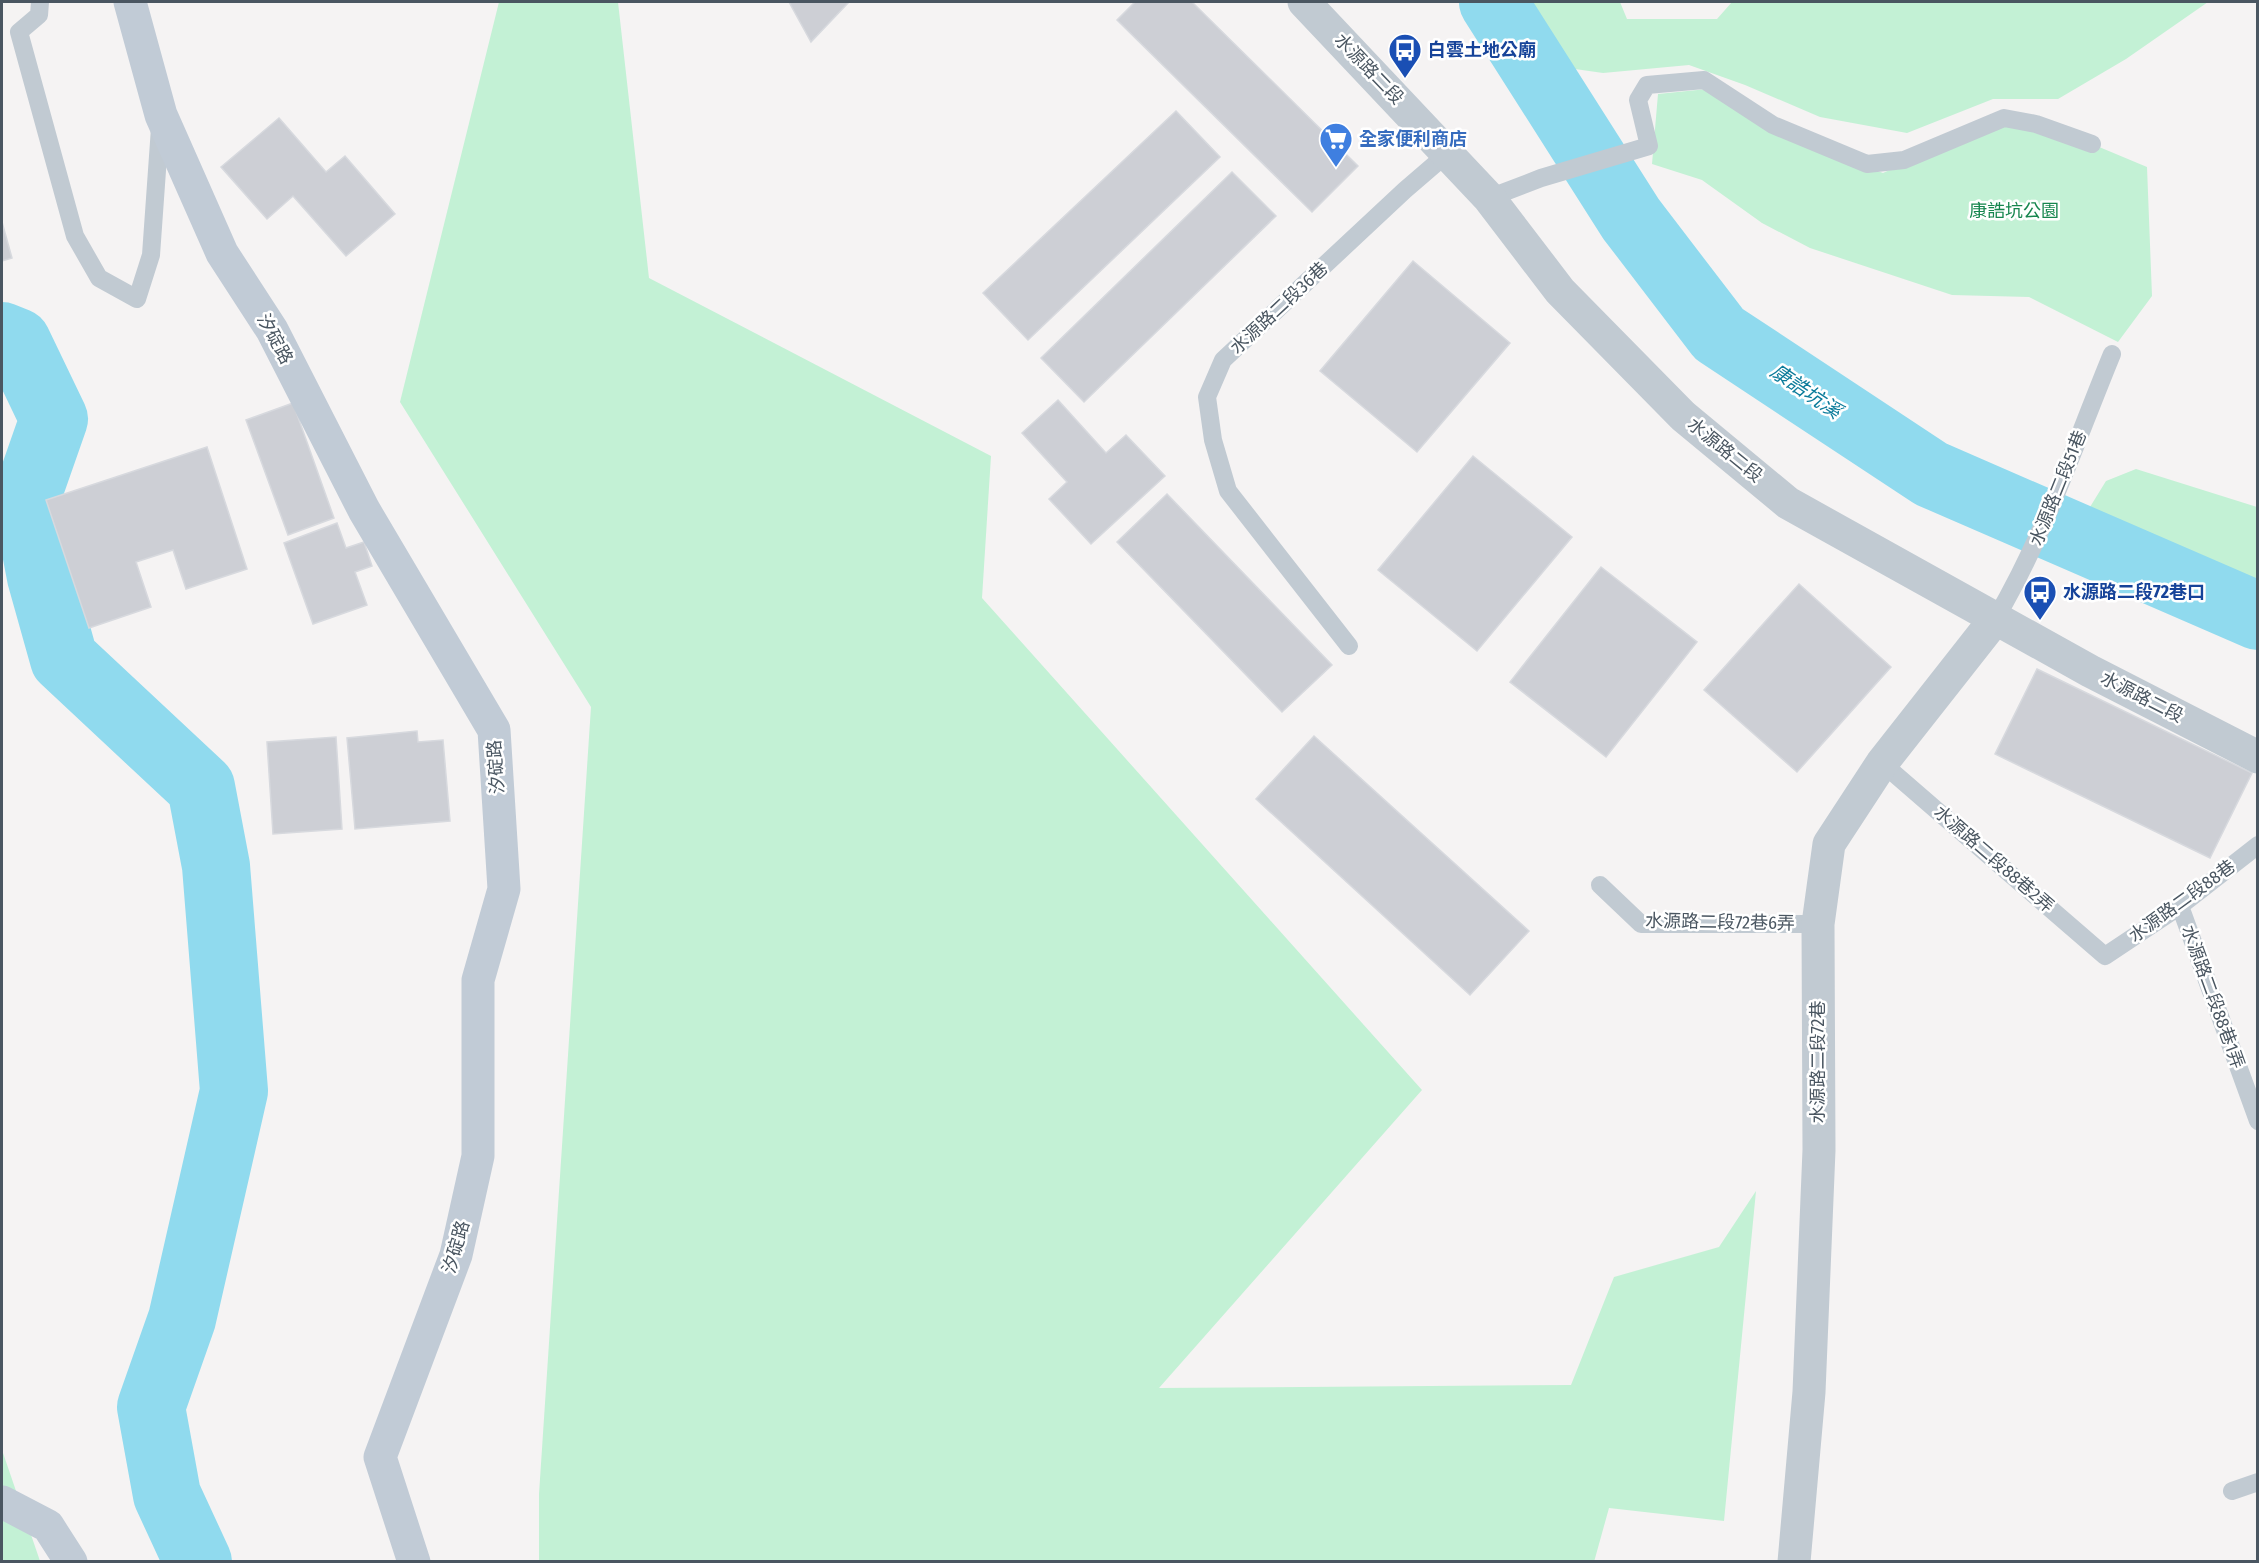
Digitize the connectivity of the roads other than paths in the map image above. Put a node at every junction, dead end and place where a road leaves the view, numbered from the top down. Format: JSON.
{"nodes":[{"id":1,"x":40,"y":2,"type":"edge"},
{"id":2,"x":130,"y":2,"type":"edge"},
{"id":3,"x":1304,"y":2,"type":"edge"},
{"id":4,"x":162,"y":115,"type":"junction"},
{"id":5,"x":2092,"y":144,"type":"dead end"},
{"id":6,"x":1448,"y":153,"type":"junction"},
{"id":7,"x":1489,"y":198,"type":"junction"},
{"id":8,"x":2112,"y":354,"type":"dead end"},
{"id":9,"x":1996,"y":618,"type":"junction"},
{"id":10,"x":1349,"y":646,"type":"dead end"},
{"id":11,"x":2258,"y":757,"type":"edge"},
{"id":12,"x":1882,"y":763,"type":"junction"},
{"id":13,"x":2258,"y":845,"type":"edge"},
{"id":14,"x":1600,"y":885,"type":"dead end"},
{"id":15,"x":2180,"y":906,"type":"junction"},
{"id":16,"x":1818,"y":924,"type":"junction"},
{"id":17,"x":2105,"y":956,"type":"joint"},
{"id":18,"x":2258,"y":1121,"type":"edge"},
{"id":19,"x":2258,"y":1482,"type":"edge"},
{"id":20,"x":2232,"y":1491,"type":"dead end"},
{"id":21,"x":2,"y":1502,"type":"edge"},
{"id":22,"x":70,"y":1562,"type":"edge"},
{"id":23,"x":414,"y":1562,"type":"edge"},
{"id":24,"x":1794,"y":1562,"type":"edge"}],
"edges":[{"from":1,"to":4,"type":"lane"},
{"from":2,"to":4,"type":"street","name":"汐碇路"},
{"from":3,"to":6,"type":"street","name":"水源路二段"},
{"from":4,"to":23,"type":"street","name":"汐碇路"},
{"from":5,"to":7,"type":"lane"},
{"from":6,"to":7,"type":"street","name":"水源路二段"},
{"from":6,"to":10,"type":"lane","name":"水源路二段36巷"},
{"from":7,"to":9,"type":"street","name":"水源路二段"},
{"from":8,"to":9,"type":"lane","name":"水源路二段51巷"},
{"from":9,"to":11,"type":"street","name":"水源路二段"},
{"from":9,"to":12,"type":"street","name":"水源路二段72巷"},
{"from":12,"to":16,"type":"street","name":"水源路二段72巷"},
{"from":12,"to":17,"type":"lane","name":"水源路二段88巷2弄"},
{"from":13,"to":15,"type":"lane","name":"水源路二段88巷"},
{"from":14,"to":16,"type":"lane","name":"水源路二段72巷6弄"},
{"from":15,"to":17,"type":"lane","name":"水源路二段88巷"},
{"from":15,"to":18,"type":"lane","name":"水源路二段88巷1弄"},
{"from":16,"to":24,"type":"street","name":"水源路二段72巷"},
{"from":19,"to":20,"type":"lane"},
{"from":21,"to":22,"type":"street"}]}
